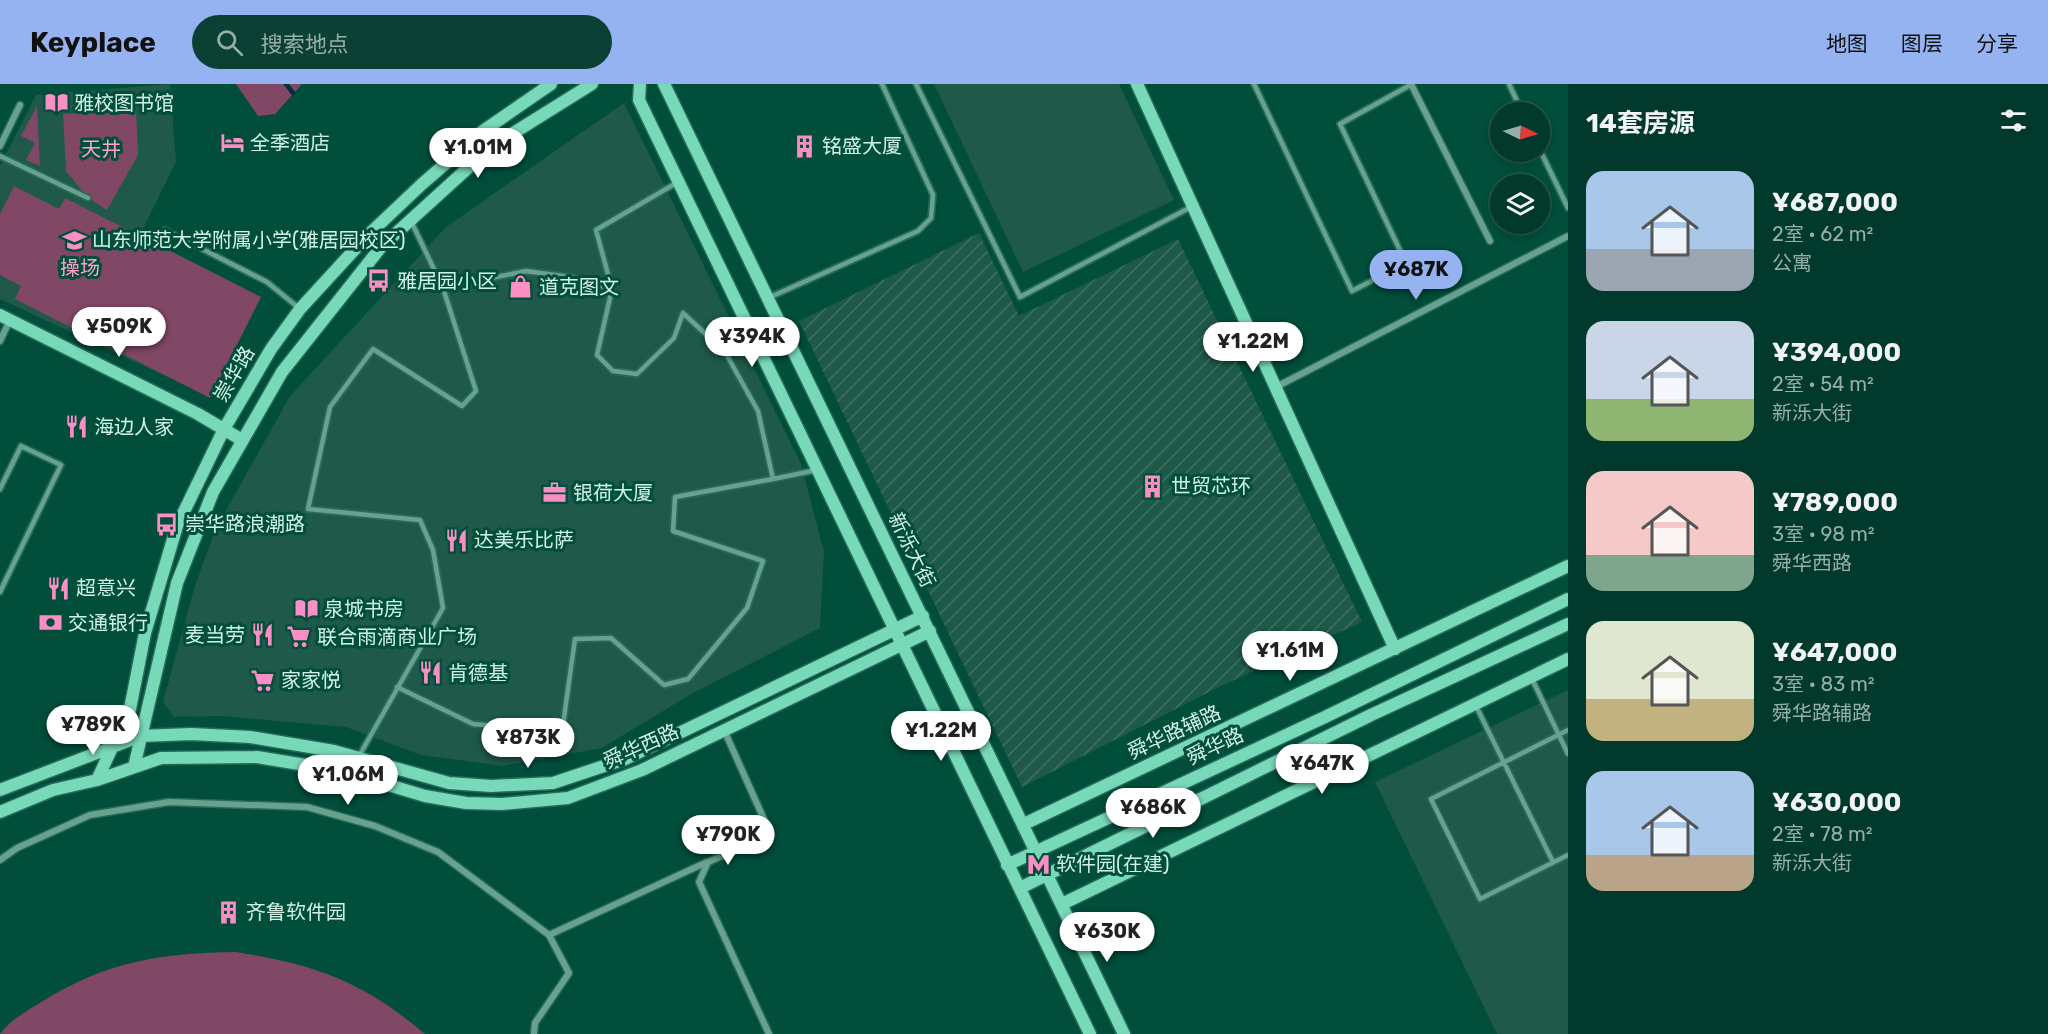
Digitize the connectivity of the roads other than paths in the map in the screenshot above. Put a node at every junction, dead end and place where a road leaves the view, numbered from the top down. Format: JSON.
{"nodes":[{"id":1,"x":551,"y":84,"type":"edge"},
{"id":2,"x":592,"y":84,"type":"edge"},
{"id":3,"x":640,"y":84,"type":"edge"},
{"id":4,"x":664,"y":84,"type":"edge"},
{"id":5,"x":882,"y":84,"type":"edge"},
{"id":6,"x":916,"y":84,"type":"edge"},
{"id":7,"x":1137,"y":84,"type":"edge"},
{"id":8,"x":1254,"y":84,"type":"edge"},
{"id":9,"x":1411,"y":84,"type":"edge"},
{"id":10,"x":1509,"y":84,"type":"edge"},
{"id":11,"x":1517,"y":102,"type":"edge"},
{"id":12,"x":20,"y":105,"type":"dead end"},
{"id":13,"x":0,"y":146,"type":"edge"},
{"id":14,"x":0,"y":156,"type":"edge"},
{"id":15,"x":1546,"y":162,"type":"edge"},
{"id":16,"x":679,"y":182,"type":"junction"},
{"id":17,"x":88,"y":198,"type":"dead end"},
{"id":18,"x":1193,"y":206,"type":"junction"},
{"id":19,"x":1568,"y":208,"type":"edge"},
{"id":20,"x":411,"y":221,"type":"junction"},
{"id":21,"x":165,"y":230,"type":"dead end"},
{"id":22,"x":1568,"y":236,"type":"edge"},
{"id":23,"x":1490,"y":241,"type":"dead end"},
{"id":24,"x":443,"y":288,"type":"junction"},
{"id":25,"x":612,"y":290,"type":"junction"},
{"id":26,"x":768,"y":298,"type":"junction"},
{"id":27,"x":300,"y":309,"type":"junction"},
{"id":28,"x":3,"y":318,"type":"edge"},
{"id":29,"x":0,"y":341,"type":"edge"},
{"id":30,"x":1276,"y":387,"type":"junction"},
{"id":31,"x":224,"y":429,"type":"junction"},
{"id":32,"x":242,"y":440,"type":"junction"},
{"id":33,"x":818,"y":470,"type":"junction"},
{"id":34,"x":773,"y":479,"type":"junction"},
{"id":35,"x":0,"y":489,"type":"edge"},
{"id":36,"x":1568,"y":566,"type":"edge"},
{"id":37,"x":0,"y":592,"type":"edge"},
{"id":38,"x":1568,"y":599,"type":"edge"},
{"id":39,"x":922,"y":616,"type":"junction"},
{"id":40,"x":1568,"y":624,"type":"edge"},
{"id":41,"x":895,"y":629,"type":"junction"},
{"id":42,"x":930,"y":631,"type":"junction"},
{"id":43,"x":902,"y":645,"type":"junction"},
{"id":44,"x":1395,"y":649,"type":"junction"},
{"id":45,"x":1568,"y":659,"type":"edge"},
{"id":46,"x":1531,"y":677,"type":"junction"},
{"id":47,"x":397,"y":687,"type":"junction"},
{"id":48,"x":1475,"y":704,"type":"junction"},
{"id":49,"x":724,"y":730,"type":"junction"},
{"id":50,"x":1568,"y":730,"type":"edge"},
{"id":51,"x":1559,"y":735,"type":"junction"},
{"id":52,"x":141,"y":736,"type":"junction"},
{"id":53,"x":115,"y":744,"type":"junction"},
{"id":54,"x":1568,"y":754,"type":"edge"},
{"id":55,"x":359,"y":756,"type":"junction"},
{"id":56,"x":1504,"y":762,"type":"junction"},
{"id":57,"x":134,"y":767,"type":"junction"},
{"id":58,"x":97,"y":780,"type":"junction"},
{"id":59,"x":0,"y":790,"type":"edge"},
{"id":60,"x":0,"y":812,"type":"edge"},
{"id":61,"x":1024,"y":824,"type":"junction"},
{"id":62,"x":1037,"y":852,"type":"junction"},
{"id":63,"x":1568,"y":855,"type":"edge"},
{"id":64,"x":0,"y":860,"type":"edge"},
{"id":65,"x":708,"y":862,"type":"junction"},
{"id":66,"x":1553,"y":862,"type":"junction"},
{"id":67,"x":1007,"y":866,"type":"junction"},
{"id":68,"x":1048,"y":874,"type":"junction"},
{"id":69,"x":1020,"y":888,"type":"junction"},
{"id":70,"x":1062,"y":904,"type":"junction"},
{"id":71,"x":549,"y":935,"type":"junction"},
{"id":72,"x":534,"y":1034,"type":"edge"},
{"id":73,"x":769,"y":1034,"type":"edge"},
{"id":74,"x":1090,"y":1034,"type":"edge"},
{"id":75,"x":1124,"y":1034,"type":"edge"}],
"edges":[{"from":1,"to":27,"type":"main road","name":"崇华路"},
{"from":2,"to":20,"type":"main road","name":"崇华路"},
{"from":3,"to":16,"type":"main road"},
{"from":4,"to":26,"type":"main road","name":"新泺大街"},
{"from":5,"to":26,"type":"lane"},
{"from":6,"to":18,"type":"lane"},
{"from":7,"to":18,"type":"main road"},
{"from":8,"to":9,"type":"lane"},
{"from":9,"to":23,"type":"street"},
{"from":10,"to":11,"type":"lane"},
{"from":12,"to":13,"type":"street"},
{"from":14,"to":17,"type":"lane"},
{"from":15,"to":19,"type":"lane"},
{"from":16,"to":25,"type":"lane"},
{"from":16,"to":33,"type":"main road"},
{"from":18,"to":30,"type":"main road"},
{"from":20,"to":24,"type":"lane"},
{"from":20,"to":32,"type":"main road","name":"崇华路"},
{"from":21,"to":27,"type":"lane"},
{"from":22,"to":30,"type":"street"},
{"from":24,"to":25,"type":"lane"},
{"from":24,"to":47,"type":"lane"},
{"from":25,"to":34,"type":"lane"},
{"from":26,"to":39,"type":"main road","name":"新泺大街"},
{"from":27,"to":31,"type":"main road","name":"崇华路"},
{"from":28,"to":29,"type":"street"},
{"from":28,"to":31,"type":"main road"},
{"from":30,"to":44,"type":"main road"},
{"from":31,"to":32,"type":"main road"},
{"from":31,"to":53,"type":"main road","name":"崇华路"},
{"from":32,"to":52,"type":"main road","name":"崇华路"},
{"from":33,"to":34,"type":"lane"},
{"from":33,"to":41,"type":"main road"},
{"from":34,"to":47,"type":"lane"},
{"from":35,"to":37,"type":"lane"},
{"from":36,"to":44,"type":"main road","name":"舜华路辅路"},
{"from":38,"to":62,"type":"main road","name":"舜华路"},
{"from":39,"to":41,"type":"main road","name":"舜华西路"},
{"from":39,"to":42,"type":"main road","name":"新泺大街"},
{"from":40,"to":68,"type":"main road"},
{"from":41,"to":43,"type":"main road"},
{"from":41,"to":55,"type":"main road","name":"舜华西路"},
{"from":42,"to":43,"type":"main road","name":"舜华西路"},
{"from":42,"to":61,"type":"main road","name":"新泺大街"},
{"from":43,"to":49,"type":"main road","name":"舜华西路"},
{"from":43,"to":67,"type":"main road"},
{"from":44,"to":61,"type":"main road","name":"舜华路辅路"},
{"from":45,"to":46,"type":"main road"},
{"from":46,"to":48,"type":"main road"},
{"from":46,"to":51,"type":"lane"},
{"from":47,"to":55,"type":"lane"},
{"from":48,"to":56,"type":"lane"},
{"from":48,"to":70,"type":"main road"},
{"from":49,"to":57,"type":"main road","name":"舜华西路"},
{"from":49,"to":65,"type":"street"},
{"from":50,"to":51,"type":"lane"},
{"from":51,"to":54,"type":"lane"},
{"from":51,"to":56,"type":"lane"},
{"from":52,"to":53,"type":"main road","name":"舜华西路"},
{"from":52,"to":55,"type":"main road","name":"舜华西路"},
{"from":52,"to":57,"type":"main road","name":"崇华路"},
{"from":53,"to":58,"type":"main road","name":"崇华路"},
{"from":53,"to":59,"type":"main road","name":"舜华西路"},
{"from":56,"to":66,"type":"lane"},
{"from":56,"to":66,"type":"lane"},
{"from":57,"to":58,"type":"main road","name":"舜华西路"},
{"from":58,"to":60,"type":"main road","name":"舜华西路"},
{"from":61,"to":62,"type":"main road","name":"新泺大街"},
{"from":62,"to":67,"type":"main road","name":"舜华路"},
{"from":62,"to":68,"type":"main road","name":"新泺大街"},
{"from":63,"to":66,"type":"lane"},
{"from":64,"to":71,"type":"street"},
{"from":65,"to":71,"type":"street"},
{"from":65,"to":73,"type":"street"},
{"from":67,"to":69,"type":"main road"},
{"from":68,"to":69,"type":"main road"},
{"from":68,"to":70,"type":"main road","name":"新泺大街"},
{"from":69,"to":74,"type":"main road"},
{"from":70,"to":75,"type":"main road","name":"新泺大街"},
{"from":71,"to":72,"type":"street"}]}
